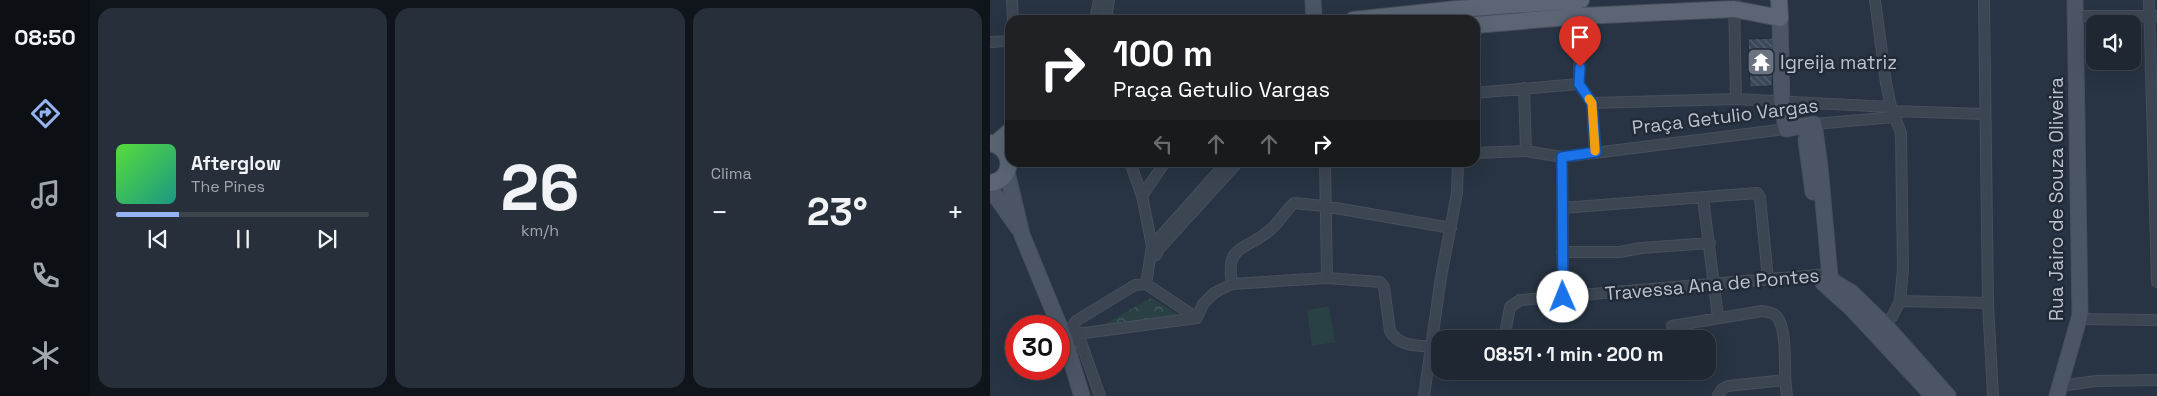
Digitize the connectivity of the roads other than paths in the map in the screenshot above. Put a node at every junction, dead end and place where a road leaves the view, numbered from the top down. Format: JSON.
{"nodes":[{"id":1,"x":1012,"y":0,"type":"edge"},
{"id":2,"x":1099,"y":0,"type":"edge"},
{"id":3,"x":1109,"y":0,"type":"edge"},
{"id":4,"x":1313,"y":0,"type":"edge"},
{"id":5,"x":1780,"y":0,"type":"edge"},
{"id":6,"x":1875,"y":0,"type":"edge"},
{"id":7,"x":1984,"y":0,"type":"edge"},
{"id":8,"x":2075,"y":0,"type":"edge"},
{"id":9,"x":2149,"y":0,"type":"edge"},
{"id":10,"x":1734,"y":4,"type":"edge"},
{"id":11,"x":1581,"y":5,"type":"edge"},
{"id":12,"x":1013,"y":15,"type":"edge"},
{"id":13,"x":1096,"y":15,"type":"edge"},
{"id":14,"x":1107,"y":15,"type":"edge"},
{"id":15,"x":1314,"y":15,"type":"edge"},
{"id":16,"x":1457,"y":15,"type":"edge"},
{"id":17,"x":2075,"y":16,"type":"junction"},
{"id":18,"x":2153,"y":16,"type":"edge"},
{"id":19,"x":1780,"y":18,"type":"junction"},
{"id":20,"x":1480,"y":24,"type":"edge"},
{"id":21,"x":1005,"y":41,"type":"edge"},
{"id":22,"x":990,"y":42,"type":"edge"},
{"id":23,"x":1579,"y":84,"type":"junction"},
{"id":24,"x":1524,"y":88,"type":"junction"},
{"id":25,"x":1480,"y":92,"type":"edge"},
{"id":26,"x":1736,"y":99,"type":"junction"},
{"id":27,"x":1782,"y":102,"type":"junction"},
{"id":28,"x":1592,"y":103,"type":"junction"},
{"id":29,"x":1893,"y":112,"type":"junction"},
{"id":30,"x":1984,"y":114,"type":"junction"},
{"id":31,"x":1809,"y":125,"type":"junction"},
{"id":32,"x":1786,"y":129,"type":"junction"},
{"id":33,"x":1005,"y":135,"type":"edge"},
{"id":34,"x":993,"y":144,"type":"edge"},
{"id":35,"x":1526,"y":151,"type":"junction"},
{"id":36,"x":1596,"y":152,"type":"junction"},
{"id":37,"x":1480,"y":153,"type":"edge"},
{"id":38,"x":1005,"y":154,"type":"edge"},
{"id":39,"x":1562,"y":157,"type":"junction"},
{"id":40,"x":1007,"y":167,"type":"edge"},
{"id":41,"x":1010,"y":167,"type":"edge"},
{"id":42,"x":1132,"y":167,"type":"edge"},
{"id":43,"x":1162,"y":167,"type":"edge"},
{"id":44,"x":1223,"y":167,"type":"edge"},
{"id":45,"x":1233,"y":167,"type":"edge"},
{"id":46,"x":1324,"y":167,"type":"edge"},
{"id":47,"x":1458,"y":167,"type":"edge"},
{"id":48,"x":990,"y":183,"type":"edge"},
{"id":49,"x":990,"y":188,"type":"edge"},
{"id":50,"x":1142,"y":196,"type":"junction"},
{"id":51,"x":1703,"y":198,"type":"junction"},
{"id":52,"x":1324,"y":206,"type":"junction"},
{"id":53,"x":1562,"y":208,"type":"junction"},
{"id":54,"x":1451,"y":228,"type":"junction"},
{"id":55,"x":1022,"y":235,"type":"junction"},
{"id":56,"x":1710,"y":243,"type":"junction"},
{"id":57,"x":1156,"y":248,"type":"junction"},
{"id":58,"x":1562,"y":252,"type":"junction"},
{"id":59,"x":2157,"y":257,"type":"edge"},
{"id":60,"x":1825,"y":275,"type":"junction"},
{"id":61,"x":1327,"y":278,"type":"junction"},
{"id":62,"x":1146,"y":279,"type":"junction"},
{"id":63,"x":1768,"y":279,"type":"junction"},
{"id":64,"x":2157,"y":282,"type":"edge"},
{"id":65,"x":1232,"y":284,"type":"junction"},
{"id":66,"x":1714,"y":285,"type":"junction"},
{"id":67,"x":1563,"y":297,"type":"junction"},
{"id":68,"x":1900,"y":301,"type":"junction"},
{"id":69,"x":1988,"y":303,"type":"junction"},
{"id":70,"x":1059,"y":315,"type":"edge"},
{"id":71,"x":1718,"y":317,"type":"junction"},
{"id":72,"x":1197,"y":318,"type":"junction"},
{"id":73,"x":2080,"y":319,"type":"junction"},
{"id":74,"x":2157,"y":320,"type":"edge"},
{"id":75,"x":1672,"y":326,"type":"dead end"},
{"id":76,"x":1879,"y":328,"type":"junction"},
{"id":77,"x":1437,"y":330,"type":"edge"},
{"id":78,"x":1506,"y":330,"type":"edge"},
{"id":79,"x":1070,"y":340,"type":"junction"},
{"id":80,"x":1431,"y":347,"type":"edge"},
{"id":81,"x":1431,"y":367,"type":"edge"},
{"id":82,"x":1784,"y":380,"type":"junction"},
{"id":83,"x":2157,"y":380,"type":"edge"},
{"id":84,"x":2058,"y":391,"type":"edge"},
{"id":85,"x":1941,"y":394,"type":"edge"},
{"id":86,"x":1082,"y":396,"type":"edge"},
{"id":87,"x":1100,"y":396,"type":"edge"},
{"id":88,"x":1424,"y":396,"type":"edge"},
{"id":89,"x":1718,"y":396,"type":"edge"},
{"id":90,"x":1787,"y":396,"type":"edge"},
{"id":91,"x":1993,"y":396,"type":"edge"}],
"edges":[{"from":1,"to":12,"type":"street"},
{"from":2,"to":13,"type":"street"},
{"from":3,"to":14,"type":"street"},
{"from":4,"to":15,"type":"main road"},
{"from":5,"to":19,"type":"main road"},
{"from":6,"to":29,"type":"street"},
{"from":7,"to":30,"type":"street"},
{"from":8,"to":17,"type":"main road","name":"Rua Jairo de Souza Oliveira"},
{"from":9,"to":18,"type":"street"},
{"from":10,"to":11,"type":"main road"},
{"from":10,"to":19,"type":"main road"},
{"from":10,"to":26,"type":"street"},
{"from":11,"to":16,"type":"main road"},
{"from":11,"to":20,"type":"main road"},
{"from":11,"to":23,"type":"street"},
{"from":17,"to":18,"type":"street"},
{"from":17,"to":73,"type":"main road","name":"Rua Jairo de Souza Oliveira"},
{"from":18,"to":59,"type":"street"},
{"from":19,"to":27,"type":"main road"},
{"from":21,"to":22,"type":"street"},
{"from":23,"to":24,"type":"street"},
{"from":23,"to":28,"type":"street"},
{"from":24,"to":25,"type":"street"},
{"from":24,"to":35,"type":"street"},
{"from":26,"to":27,"type":"street","name":"Praça Getulio Vargas"},
{"from":26,"to":28,"type":"street","name":"Praça Getulio Vargas"},
{"from":27,"to":29,"type":"street","name":"Praça Getulio Vargas"},
{"from":27,"to":32,"type":"main road"},
{"from":28,"to":36,"type":"street"},
{"from":29,"to":30,"type":"street","name":"Praça Getulio Vargas"},
{"from":29,"to":31,"type":"street","name":"Praça Getulio Vargas"},
{"from":29,"to":68,"type":"street"},
{"from":30,"to":69,"type":"street"},
{"from":31,"to":32,"type":"main road","name":"Praça Getulio Vargas"},
{"from":31,"to":60,"type":"main road"},
{"from":32,"to":36,"type":"street","name":"Praça Getulio Vargas"},
{"from":33,"to":34,"type":"main road"},
{"from":34,"to":38,"type":"main road"},
{"from":35,"to":37,"type":"street","name":"Praça Getulio Vargas"},
{"from":35,"to":39,"type":"street","name":"Praça Getulio Vargas"},
{"from":36,"to":39,"type":"street","name":"Praça Getulio Vargas"},
{"from":39,"to":53,"type":"street"},
{"from":40,"to":48,"type":"main road"},
{"from":41,"to":55,"type":"main road"},
{"from":42,"to":50,"type":"street"},
{"from":43,"to":50,"type":"street"},
{"from":44,"to":57,"type":"street"},
{"from":45,"to":57,"type":"street"},
{"from":46,"to":52,"type":"street"},
{"from":47,"to":54,"type":"street"},
{"from":49,"to":55,"type":"main road"},
{"from":50,"to":57,"type":"street"},
{"from":51,"to":53,"type":"street"},
{"from":51,"to":56,"type":"street"},
{"from":51,"to":63,"type":"street"},
{"from":52,"to":54,"type":"street"},
{"from":52,"to":61,"type":"street"},
{"from":52,"to":65,"type":"street"},
{"from":53,"to":58,"type":"street"},
{"from":54,"to":77,"type":"street"},
{"from":55,"to":70,"type":"main road"},
{"from":56,"to":58,"type":"street"},
{"from":56,"to":66,"type":"street"},
{"from":57,"to":62,"type":"street"},
{"from":58,"to":67,"type":"street"},
{"from":59,"to":64,"type":"street"},
{"from":60,"to":63,"type":"street","name":"Travessa Ana de Pontes"},
{"from":60,"to":76,"type":"main road"},
{"from":61,"to":65,"type":"street"},
{"from":61,"to":80,"type":"street"},
{"from":62,"to":72,"type":"street"},
{"from":62,"to":79,"type":"street"},
{"from":63,"to":66,"type":"street","name":"Travessa Ana de Pontes"},
{"from":65,"to":72,"type":"street"},
{"from":66,"to":67,"type":"street","name":"Travessa Ana de Pontes"},
{"from":66,"to":71,"type":"street"},
{"from":67,"to":78,"type":"street","name":"Travessa Ana de Pontes"},
{"from":68,"to":69,"type":"street"},
{"from":68,"to":76,"type":"street"},
{"from":69,"to":91,"type":"street"},
{"from":71,"to":75,"type":"street"},
{"from":71,"to":82,"type":"street"},
{"from":72,"to":79,"type":"street"},
{"from":73,"to":74,"type":"street"},
{"from":73,"to":84,"type":"main road","name":"Rua Jairo de Souza Oliveira"},
{"from":76,"to":85,"type":"main road"},
{"from":79,"to":86,"type":"main road"},
{"from":79,"to":87,"type":"street"},
{"from":81,"to":88,"type":"street"},
{"from":82,"to":89,"type":"street"},
{"from":82,"to":90,"type":"street"},
{"from":83,"to":84,"type":"street"}]}
